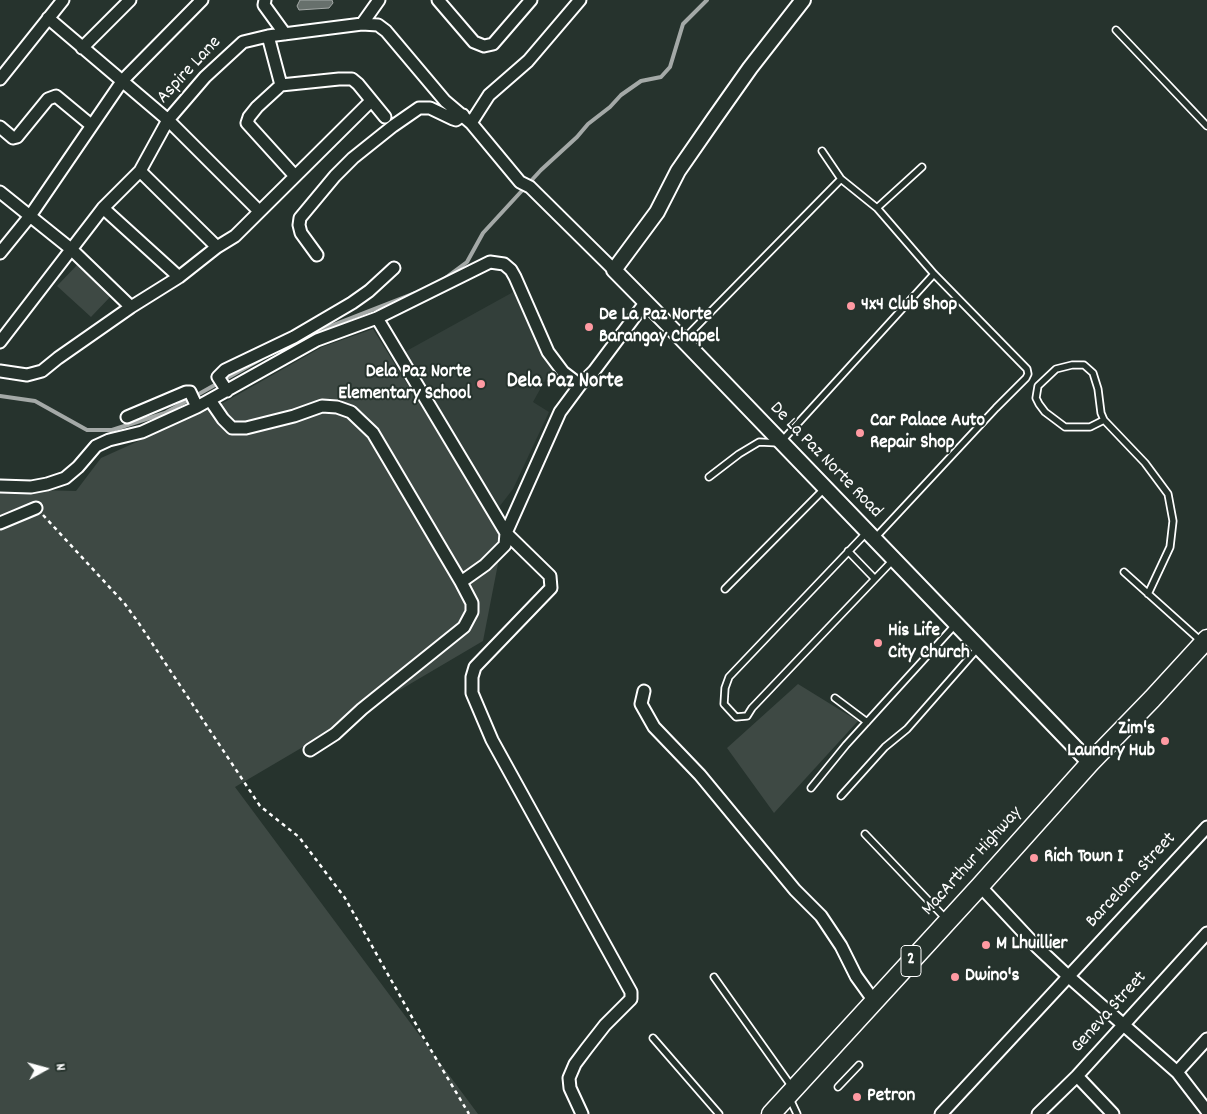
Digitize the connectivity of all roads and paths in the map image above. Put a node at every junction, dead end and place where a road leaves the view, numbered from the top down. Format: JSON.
{"nodes":[{"id":1,"x":63,"y":0,"type":"edge"},
{"id":2,"x":130,"y":0,"type":"edge"},
{"id":3,"x":202,"y":0,"type":"edge"},
{"id":4,"x":265,"y":0,"type":"edge"},
{"id":5,"x":380,"y":0,"type":"edge"},
{"id":6,"x":438,"y":0,"type":"edge"},
{"id":7,"x":580,"y":0,"type":"edge"},
{"id":8,"x":803,"y":0,"type":"edge"},
{"id":9,"x":526,"y":2,"type":"edge"},
{"id":10,"x":48,"y":18,"type":"junction"},
{"id":11,"x":362,"y":24,"type":"junction"},
{"id":12,"x":1116,"y":30,"type":"dead end"},
{"id":13,"x":285,"y":34,"type":"junction"},
{"id":14,"x":268,"y":36,"type":"junction"},
{"id":15,"x":82,"y":48,"type":"junction"},
{"id":16,"x":0,"y":79,"type":"edge"},
{"id":17,"x":123,"y":80,"type":"junction"},
{"id":18,"x":281,"y":85,"type":"junction"},
{"id":19,"x":371,"y":101,"type":"junction"},
{"id":20,"x":386,"y":117,"type":"dead end"},
{"id":21,"x":467,"y":119,"type":"junction"},
{"id":22,"x":168,"y":120,"type":"junction"},
{"id":23,"x":91,"y":125,"type":"junction"},
{"id":24,"x":0,"y":126,"type":"edge"},
{"id":25,"x":1207,"y":126,"type":"edge"},
{"id":26,"x":822,"y":151,"type":"dead end"},
{"id":27,"x":922,"y":167,"type":"dead end"},
{"id":28,"x":140,"y":171,"type":"junction"},
{"id":29,"x":295,"y":176,"type":"junction"},
{"id":30,"x":841,"y":179,"type":"junction"},
{"id":31,"x":525,"y":184,"type":"joint"},
{"id":32,"x":0,"y":192,"type":"edge"},
{"id":33,"x":103,"y":208,"type":"junction"},
{"id":34,"x":876,"y":208,"type":"junction"},
{"id":35,"x":259,"y":211,"type":"junction"},
{"id":36,"x":30,"y":216,"type":"junction"},
{"id":37,"x":217,"y":247,"type":"junction"},
{"id":38,"x":71,"y":250,"type":"junction"},
{"id":39,"x":0,"y":254,"type":"edge"},
{"id":40,"x":317,"y":256,"type":"dead end"},
{"id":41,"x":394,"y":268,"type":"dead end"},
{"id":42,"x":614,"y":270,"type":"junction"},
{"id":43,"x":934,"y":274,"type":"junction"},
{"id":44,"x":179,"y":277,"type":"junction"},
{"id":45,"x":645,"y":303,"type":"junction"},
{"id":46,"x":131,"y":308,"type":"junction"},
{"id":47,"x":377,"y":318,"type":"junction"},
{"id":48,"x":683,"y":340,"type":"junction"},
{"id":49,"x":0,"y":342,"type":"edge"},
{"id":50,"x":0,"y":371,"type":"edge"},
{"id":51,"x":223,"y":385,"type":"junction"},
{"id":52,"x":580,"y":385,"type":"junction"},
{"id":53,"x":210,"y":400,"type":"junction"},
{"id":54,"x":195,"y":402,"type":"junction"},
{"id":55,"x":153,"y":416,"type":"junction"},
{"id":56,"x":127,"y":417,"type":"dead end"},
{"id":57,"x":1104,"y":420,"type":"junction"},
{"id":58,"x":780,"y":443,"type":"junction"},
{"id":59,"x":709,"y":477,"type":"dead end"},
{"id":60,"x":0,"y":486,"type":"edge"},
{"id":61,"x":825,"y":488,"type":"junction"},
{"id":62,"x":36,"y":508,"type":"joint"},
{"id":63,"x":0,"y":523,"type":"edge"},
{"id":64,"x":506,"y":533,"type":"junction"},
{"id":65,"x":870,"y":536,"type":"junction"},
{"id":66,"x":848,"y":551,"type":"junction"},
{"id":67,"x":894,"y":559,"type":"junction"},
{"id":68,"x":1124,"y":572,"type":"dead end"},
{"id":69,"x":874,"y":578,"type":"junction"},
{"id":70,"x":462,"y":582,"type":"junction"},
{"id":71,"x":725,"y":590,"type":"dead end"},
{"id":72,"x":1148,"y":594,"type":"junction"},
{"id":73,"x":956,"y":624,"type":"junction"},
{"id":74,"x":1205,"y":641,"type":"edge"},
{"id":75,"x":978,"y":648,"type":"junction"},
{"id":76,"x":644,"y":691,"type":"dead end"},
{"id":77,"x":835,"y":698,"type":"dead end"},
{"id":78,"x":867,"y":722,"type":"junction"},
{"id":79,"x":310,"y":750,"type":"dead end"},
{"id":80,"x":1090,"y":763,"type":"junction"},
{"id":81,"x":811,"y":788,"type":"dead end"},
{"id":82,"x":841,"y":796,"type":"dead end"},
{"id":83,"x":1207,"y":827,"type":"edge"},
{"id":84,"x":865,"y":834,"type":"dead end"},
{"id":85,"x":980,"y":886,"type":"junction"},
{"id":86,"x":948,"y":922,"type":"junction"},
{"id":87,"x":1207,"y":933,"type":"edge"},
{"id":88,"x":1068,"y":976,"type":"junction"},
{"id":89,"x":714,"y":977,"type":"dead end"},
{"id":90,"x":874,"y":1001,"type":"junction"},
{"id":91,"x":1122,"y":1024,"type":"junction"},
{"id":92,"x":653,"y":1038,"type":"dead end"},
{"id":93,"x":1207,"y":1039,"type":"edge"},
{"id":94,"x":859,"y":1065,"type":"dead end"},
{"id":95,"x":1176,"y":1072,"type":"junction"},
{"id":96,"x":1076,"y":1076,"type":"junction"},
{"id":97,"x":838,"y":1087,"type":"dead end"},
{"id":98,"x":791,"y":1092,"type":"junction"},
{"id":99,"x":1207,"y":1111,"type":"edge"},
{"id":100,"x":469,"y":1114,"type":"edge"},
{"id":101,"x":582,"y":1114,"type":"edge"},
{"id":102,"x":719,"y":1114,"type":"edge"},
{"id":103,"x":771,"y":1114,"type":"edge"},
{"id":104,"x":797,"y":1114,"type":"edge"},
{"id":105,"x":941,"y":1114,"type":"edge"},
{"id":106,"x":1038,"y":1114,"type":"edge"},
{"id":107,"x":1113,"y":1114,"type":"edge"}],
"edges":[{"from":1,"to":10,"type":"street"},
{"from":2,"to":15,"type":"street"},
{"from":3,"to":17,"type":"street"},
{"from":4,"to":13,"type":"street"},
{"from":5,"to":11,"type":"street"},
{"from":6,"to":9,"type":"street"},
{"from":7,"to":21,"type":"street"},
{"from":8,"to":42,"type":"street"},
{"from":10,"to":15,"type":"street"},
{"from":10,"to":16,"type":"street"},
{"from":11,"to":13,"type":"street","name":"Aspire Lane"},
{"from":11,"to":21,"type":"street","name":"Aspire Lane"},
{"from":12,"to":25,"type":"lane"},
{"from":13,"to":14,"type":"street","name":"Aspire Lane"},
{"from":14,"to":18,"type":"street"},
{"from":14,"to":22,"type":"street","name":"Aspire Lane"},
{"from":15,"to":17,"type":"street"},
{"from":17,"to":22,"type":"street"},
{"from":17,"to":23,"type":"street"},
{"from":18,"to":19,"type":"street"},
{"from":18,"to":29,"type":"street"},
{"from":19,"to":20,"type":"street"},
{"from":19,"to":29,"type":"street"},
{"from":21,"to":31,"type":"street","name":"Aspire Lane"},
{"from":21,"to":40,"type":"street"},
{"from":22,"to":28,"type":"street","name":"Aspire Lane"},
{"from":22,"to":35,"type":"street"},
{"from":23,"to":24,"type":"street"},
{"from":23,"to":36,"type":"street"},
{"from":26,"to":30,"type":"lane"},
{"from":27,"to":34,"type":"lane"},
{"from":28,"to":33,"type":"street","name":"Aspire Lane"},
{"from":28,"to":37,"type":"street"},
{"from":29,"to":35,"type":"street"},
{"from":30,"to":34,"type":"lane"},
{"from":30,"to":48,"type":"lane"},
{"from":31,"to":42,"type":"street","name":"De La Paz Norte Road"},
{"from":32,"to":36,"type":"street"},
{"from":33,"to":38,"type":"street","name":"Aspire Lane"},
{"from":33,"to":44,"type":"street"},
{"from":34,"to":43,"type":"lane"},
{"from":35,"to":37,"type":"street"},
{"from":36,"to":38,"type":"street"},
{"from":36,"to":39,"type":"street"},
{"from":37,"to":44,"type":"street"},
{"from":38,"to":46,"type":"street"},
{"from":38,"to":49,"type":"street","name":"Aspire Lane"},
{"from":41,"to":51,"type":"street"},
{"from":42,"to":45,"type":"street","name":"De La Paz Norte Road"},
{"from":43,"to":58,"type":"lane"},
{"from":43,"to":65,"type":"lane"},
{"from":44,"to":46,"type":"street"},
{"from":45,"to":48,"type":"street","name":"De La Paz Norte Road"},
{"from":45,"to":52,"type":"street"},
{"from":46,"to":50,"type":"street"},
{"from":47,"to":51,"type":"street"},
{"from":47,"to":52,"type":"street"},
{"from":47,"to":64,"type":"street"},
{"from":48,"to":58,"type":"street","name":"De La Paz Norte Road"},
{"from":51,"to":53,"type":"street"},
{"from":52,"to":64,"type":"street"},
{"from":53,"to":54,"type":"street"},
{"from":53,"to":70,"type":"street"},
{"from":54,"to":55,"type":"street"},
{"from":54,"to":55,"type":"street"},
{"from":55,"to":56,"type":"street"},
{"from":55,"to":60,"type":"street"},
{"from":57,"to":57,"type":"lane"},
{"from":57,"to":72,"type":"lane"},
{"from":58,"to":59,"type":"lane"},
{"from":58,"to":61,"type":"street","name":"De La Paz Norte Road"},
{"from":61,"to":65,"type":"street","name":"De La Paz Norte Road"},
{"from":61,"to":71,"type":"lane"},
{"from":62,"to":63,"type":"street"},
{"from":62,"to":100,"type":"path"},
{"from":64,"to":70,"type":"street"},
{"from":64,"to":101,"type":"street"},
{"from":65,"to":66,"type":"lane"},
{"from":65,"to":67,"type":"street","name":"De La Paz Norte Road"},
{"from":66,"to":69,"type":"lane"},
{"from":66,"to":69,"type":"lane"},
{"from":67,"to":69,"type":"lane"},
{"from":67,"to":73,"type":"street","name":"De La Paz Norte Road"},
{"from":68,"to":72,"type":"lane"},
{"from":70,"to":79,"type":"street"},
{"from":72,"to":74,"type":"lane"},
{"from":73,"to":75,"type":"street","name":"De La Paz Norte Road"},
{"from":73,"to":78,"type":"lane"},
{"from":74,"to":80,"type":"highway","name":"MacArthur Highway","number":"2"},
{"from":75,"to":80,"type":"street","name":"De La Paz Norte Road"},
{"from":75,"to":82,"type":"lane"},
{"from":76,"to":90,"type":"street"},
{"from":77,"to":78,"type":"lane"},
{"from":78,"to":81,"type":"lane"},
{"from":80,"to":85,"type":"highway","name":"MacArthur Highway","number":"2"},
{"from":83,"to":88,"type":"street","name":"Barcelona Street"},
{"from":84,"to":86,"type":"lane"},
{"from":85,"to":86,"type":"highway","name":"MacArthur Highway","number":"2"},
{"from":85,"to":88,"type":"street"},
{"from":86,"to":90,"type":"highway","name":"MacArthur Highway","number":"2"},
{"from":87,"to":91,"type":"street","name":"Geneva Street"},
{"from":88,"to":91,"type":"street"},
{"from":88,"to":105,"type":"street","name":"Barcelona Street"},
{"from":89,"to":98,"type":"lane"},
{"from":90,"to":98,"type":"highway","name":"MacArthur Highway","number":"2"},
{"from":91,"to":95,"type":"street"},
{"from":91,"to":96,"type":"street","name":"Geneva Street"},
{"from":92,"to":102,"type":"lane"},
{"from":93,"to":95,"type":"street"},
{"from":94,"to":97,"type":"lane"},
{"from":95,"to":99,"type":"street"},
{"from":96,"to":106,"type":"street","name":"Geneva Street"},
{"from":96,"to":107,"type":"street"},
{"from":98,"to":103,"type":"highway","name":"MacArthur Highway","number":"2"},
{"from":98,"to":104,"type":"lane"}]}
